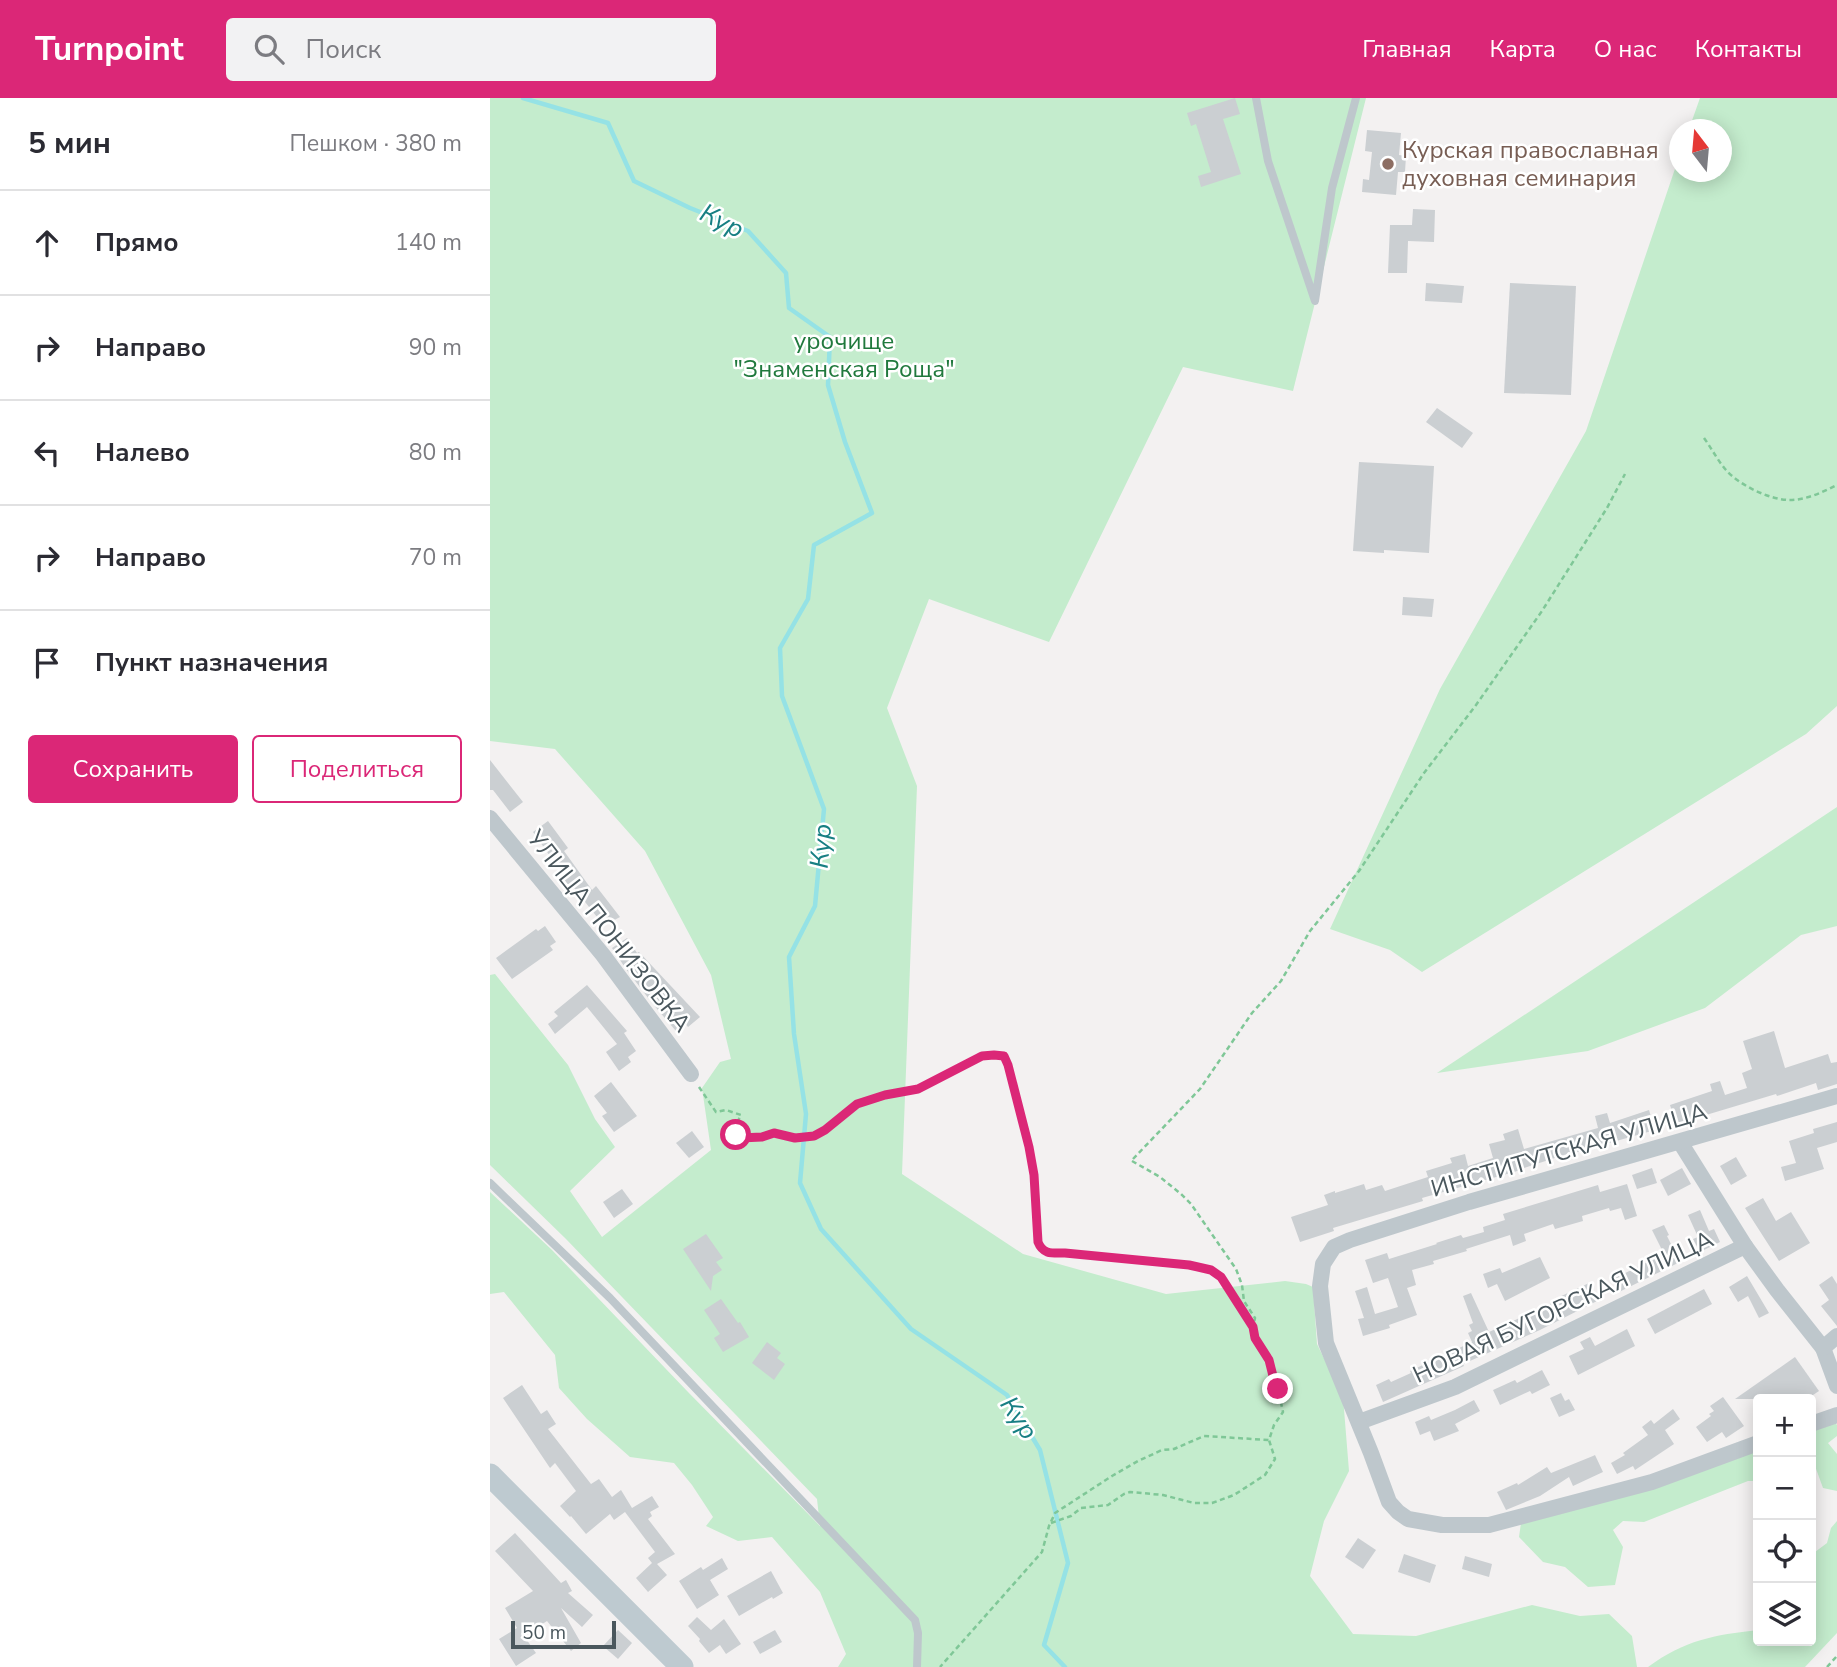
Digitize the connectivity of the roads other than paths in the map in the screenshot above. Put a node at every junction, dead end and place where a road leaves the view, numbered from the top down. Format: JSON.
{"nodes":[{"id":1,"x":1256,"y":98,"type":"edge"},
{"id":2,"x":1356,"y":98,"type":"edge"},
{"id":3,"x":490,"y":818,"type":"edge"},
{"id":4,"x":691,"y":1074,"type":"road end"},
{"id":5,"x":1837,"y":1096,"type":"edge"},
{"id":6,"x":1680,"y":1142,"type":"junction"},
{"id":7,"x":490,"y":1183,"type":"edge"},
{"id":8,"x":1745,"y":1247,"type":"junction"},
{"id":9,"x":1837,"y":1336,"type":"edge"},
{"id":10,"x":1823,"y":1348,"type":"junction"},
{"id":11,"x":1837,"y":1386,"type":"edge"},
{"id":12,"x":1837,"y":1415,"type":"edge"},
{"id":13,"x":1359,"y":1422,"type":"junction"},
{"id":14,"x":1816,"y":1422,"type":"edge"},
{"id":15,"x":1753,"y":1445,"type":"edge"},
{"id":16,"x":490,"y":1475,"type":"edge"},
{"id":17,"x":682,"y":1667,"type":"edge"},
{"id":18,"x":917,"y":1667,"type":"edge"}],
"edges":[{"from":1,"to":2,"type":"lane"},
{"from":3,"to":4,"type":"street","name":"УЛИЦА ПОНИЗОВКА"},
{"from":5,"to":6,"type":"street","name":"ИНСТИТУТСКАЯ УЛИЦА"},
{"from":6,"to":8,"type":"street"},
{"from":6,"to":13,"type":"street","name":"ИНСТИТУТСКАЯ УЛИЦА"},
{"from":7,"to":18,"type":"lane"},
{"from":8,"to":10,"type":"street"},
{"from":8,"to":13,"type":"street","name":"НОВАЯ БУГОРСКАЯ УЛИЦА"},
{"from":9,"to":10,"type":"street"},
{"from":10,"to":11,"type":"street"},
{"from":12,"to":14,"type":"street"},
{"from":13,"to":15,"type":"street"},
{"from":16,"to":17,"type":"main road"}]}
